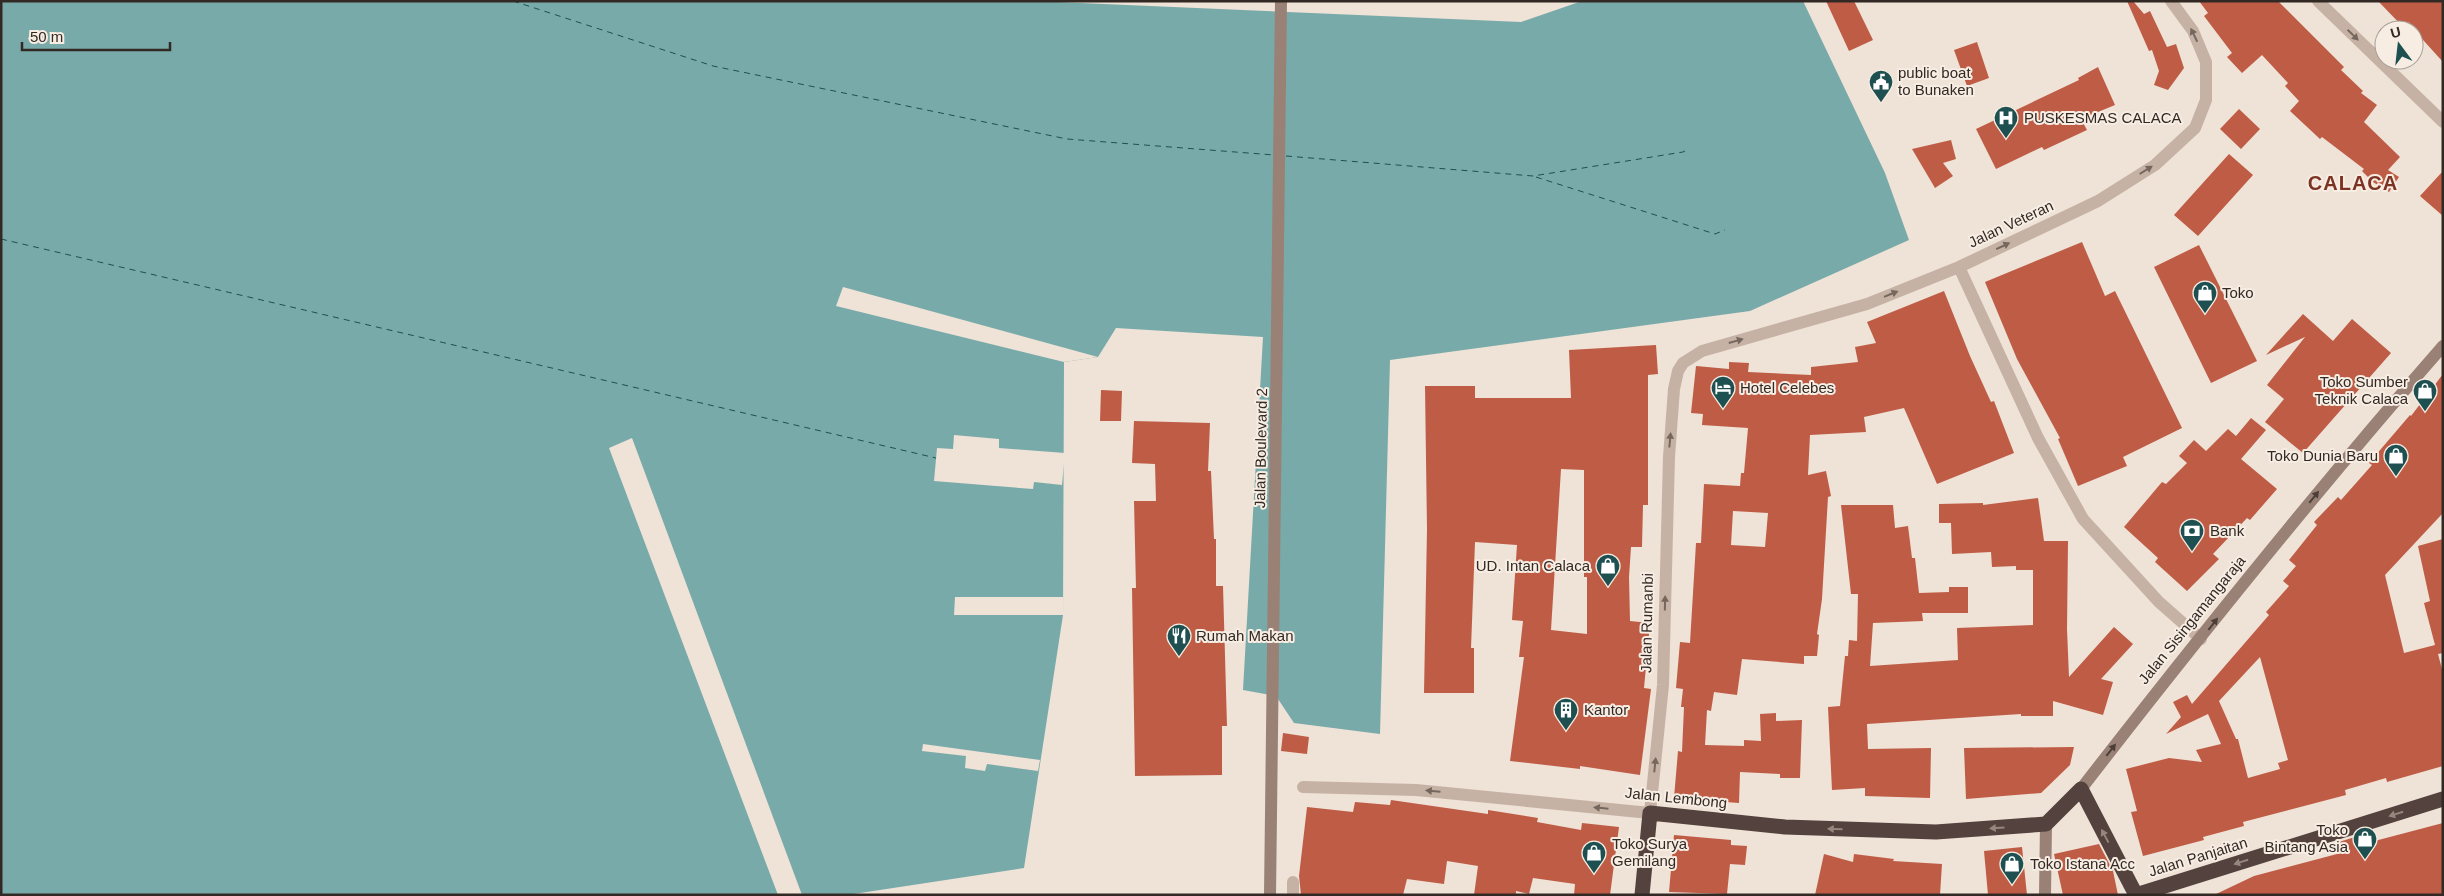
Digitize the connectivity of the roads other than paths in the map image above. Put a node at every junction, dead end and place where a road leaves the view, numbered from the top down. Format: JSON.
{"nodes":[{"id":1,"x":1281,"y":1,"type":"edge"},
{"id":2,"x":2171,"y":1,"type":"edge"},
{"id":3,"x":2318,"y":1,"type":"edge"},
{"id":4,"x":2443,"y":122,"type":"edge"},
{"id":5,"x":1959,"y":267,"type":"junction"},
{"id":6,"x":2443,"y":346,"type":"edge"},
{"id":7,"x":1690,"y":357,"type":"joint"},
{"id":8,"x":2201,"y":639,"type":"junction"},
{"id":9,"x":1303,"y":787,"type":"dead end"},
{"id":10,"x":2081,"y":789,"type":"junction"},
{"id":11,"x":2443,"y":799,"type":"edge"},
{"id":12,"x":1650,"y":813,"type":"junction"},
{"id":13,"x":2046,"y":824,"type":"junction"},
{"id":14,"x":1270,"y":895,"type":"edge"},
{"id":15,"x":1642,"y":895,"type":"edge"},
{"id":16,"x":2045,"y":895,"type":"edge"},
{"id":17,"x":2136,"y":895,"type":"edge"}],
"edges":[{"from":1,"to":14,"type":"main road","name":"Jalan Boulevard 2"},
{"from":5,"to":2,"type":"street","name":"Jalan Veteran","one_way":true},
{"from":3,"to":4,"type":"street","one_way":true},
{"from":7,"to":5,"type":"street","name":"Jalan Veteran","one_way":true},
{"from":5,"to":8,"type":"street"},
{"from":8,"to":6,"type":"main road","name":"Jalan Sisingamangaraja","one_way":true},
{"from":12,"to":7,"type":"street","name":"Jalan Rumanbi","one_way":true},
{"from":10,"to":8,"type":"main road","name":"Jalan Sisingamangaraja","one_way":true},
{"from":12,"to":9,"type":"street","name":"Jalan Lembong","one_way":true},
{"from":10,"to":13,"type":"highway","name":"Jalan Sisingamangaraja"},
{"from":17,"to":10,"type":"highway","one_way":true},
{"from":11,"to":17,"type":"highway","name":"Jalan Panjaitan","one_way":true},
{"from":13,"to":12,"type":"highway","name":"Jalan Lembong","one_way":true},
{"from":12,"to":15,"type":"highway","name":"Jalan Rumanbi"},
{"from":13,"to":16,"type":"main road"}]}
